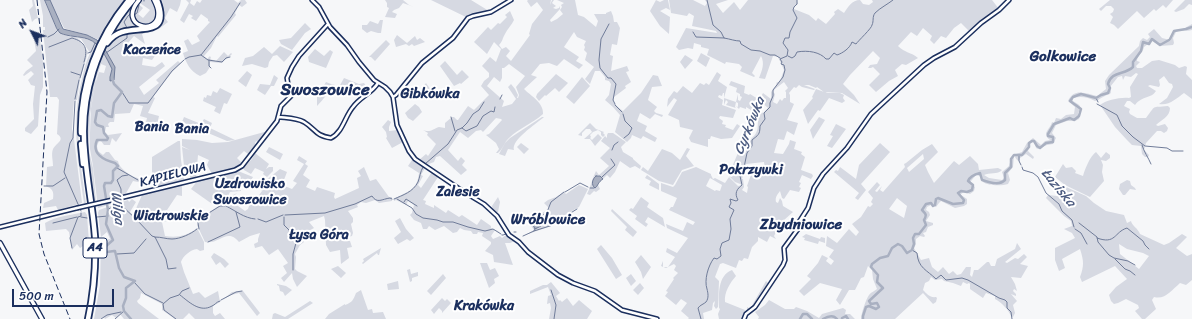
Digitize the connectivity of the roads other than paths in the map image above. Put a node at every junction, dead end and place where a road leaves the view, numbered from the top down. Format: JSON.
{"nodes":[{"id":1,"x":128,"y":0,"type":"edge"},
{"id":2,"x":133,"y":0,"type":"edge"},
{"id":3,"x":139,"y":0,"type":"edge"},
{"id":4,"x":156,"y":0,"type":"edge"},
{"id":5,"x":312,"y":0,"type":"edge"},
{"id":6,"x":511,"y":0,"type":"edge"},
{"id":7,"x":1009,"y":0,"type":"edge"},
{"id":8,"x":328,"y":24,"type":"junction"},
{"id":9,"x":104,"y":43,"type":"junction"},
{"id":10,"x":378,"y":83,"type":"junction"},
{"id":11,"x":392,"y":96,"type":"junction"},
{"id":12,"x":279,"y":115,"type":"junction"},
{"id":13,"x":0,"y":227,"type":"edge"},
{"id":14,"x":0,"y":244,"type":"edge"},
{"id":15,"x":42,"y":319,"type":"edge"},
{"id":16,"x":87,"y":319,"type":"edge"},
{"id":17,"x":657,"y":319,"type":"edge"},
{"id":18,"x":744,"y":319,"type":"edge"}],
"edges":[{"from":1,"to":9,"type":"highway","number":"A4"},
{"from":2,"to":9,"type":"highway","number":"A4"},
{"from":3,"to":4,"type":"main road"},
{"from":4,"to":9,"type":"highway"},
{"from":5,"to":8,"type":"street"},
{"from":6,"to":11,"type":"street"},
{"from":7,"to":18,"type":"street"},
{"from":8,"to":10,"type":"street"},
{"from":8,"to":12,"type":"street","name":"KĄPIELOWA"},
{"from":9,"to":16,"type":"highway","number":"A4"},
{"from":10,"to":11,"type":"street"},
{"from":10,"to":12,"type":"street"},
{"from":11,"to":17,"type":"street"},
{"from":12,"to":13,"type":"street","name":"KĄPIELOWA","bridge":true},
{"from":14,"to":15,"type":"main road"}]}
